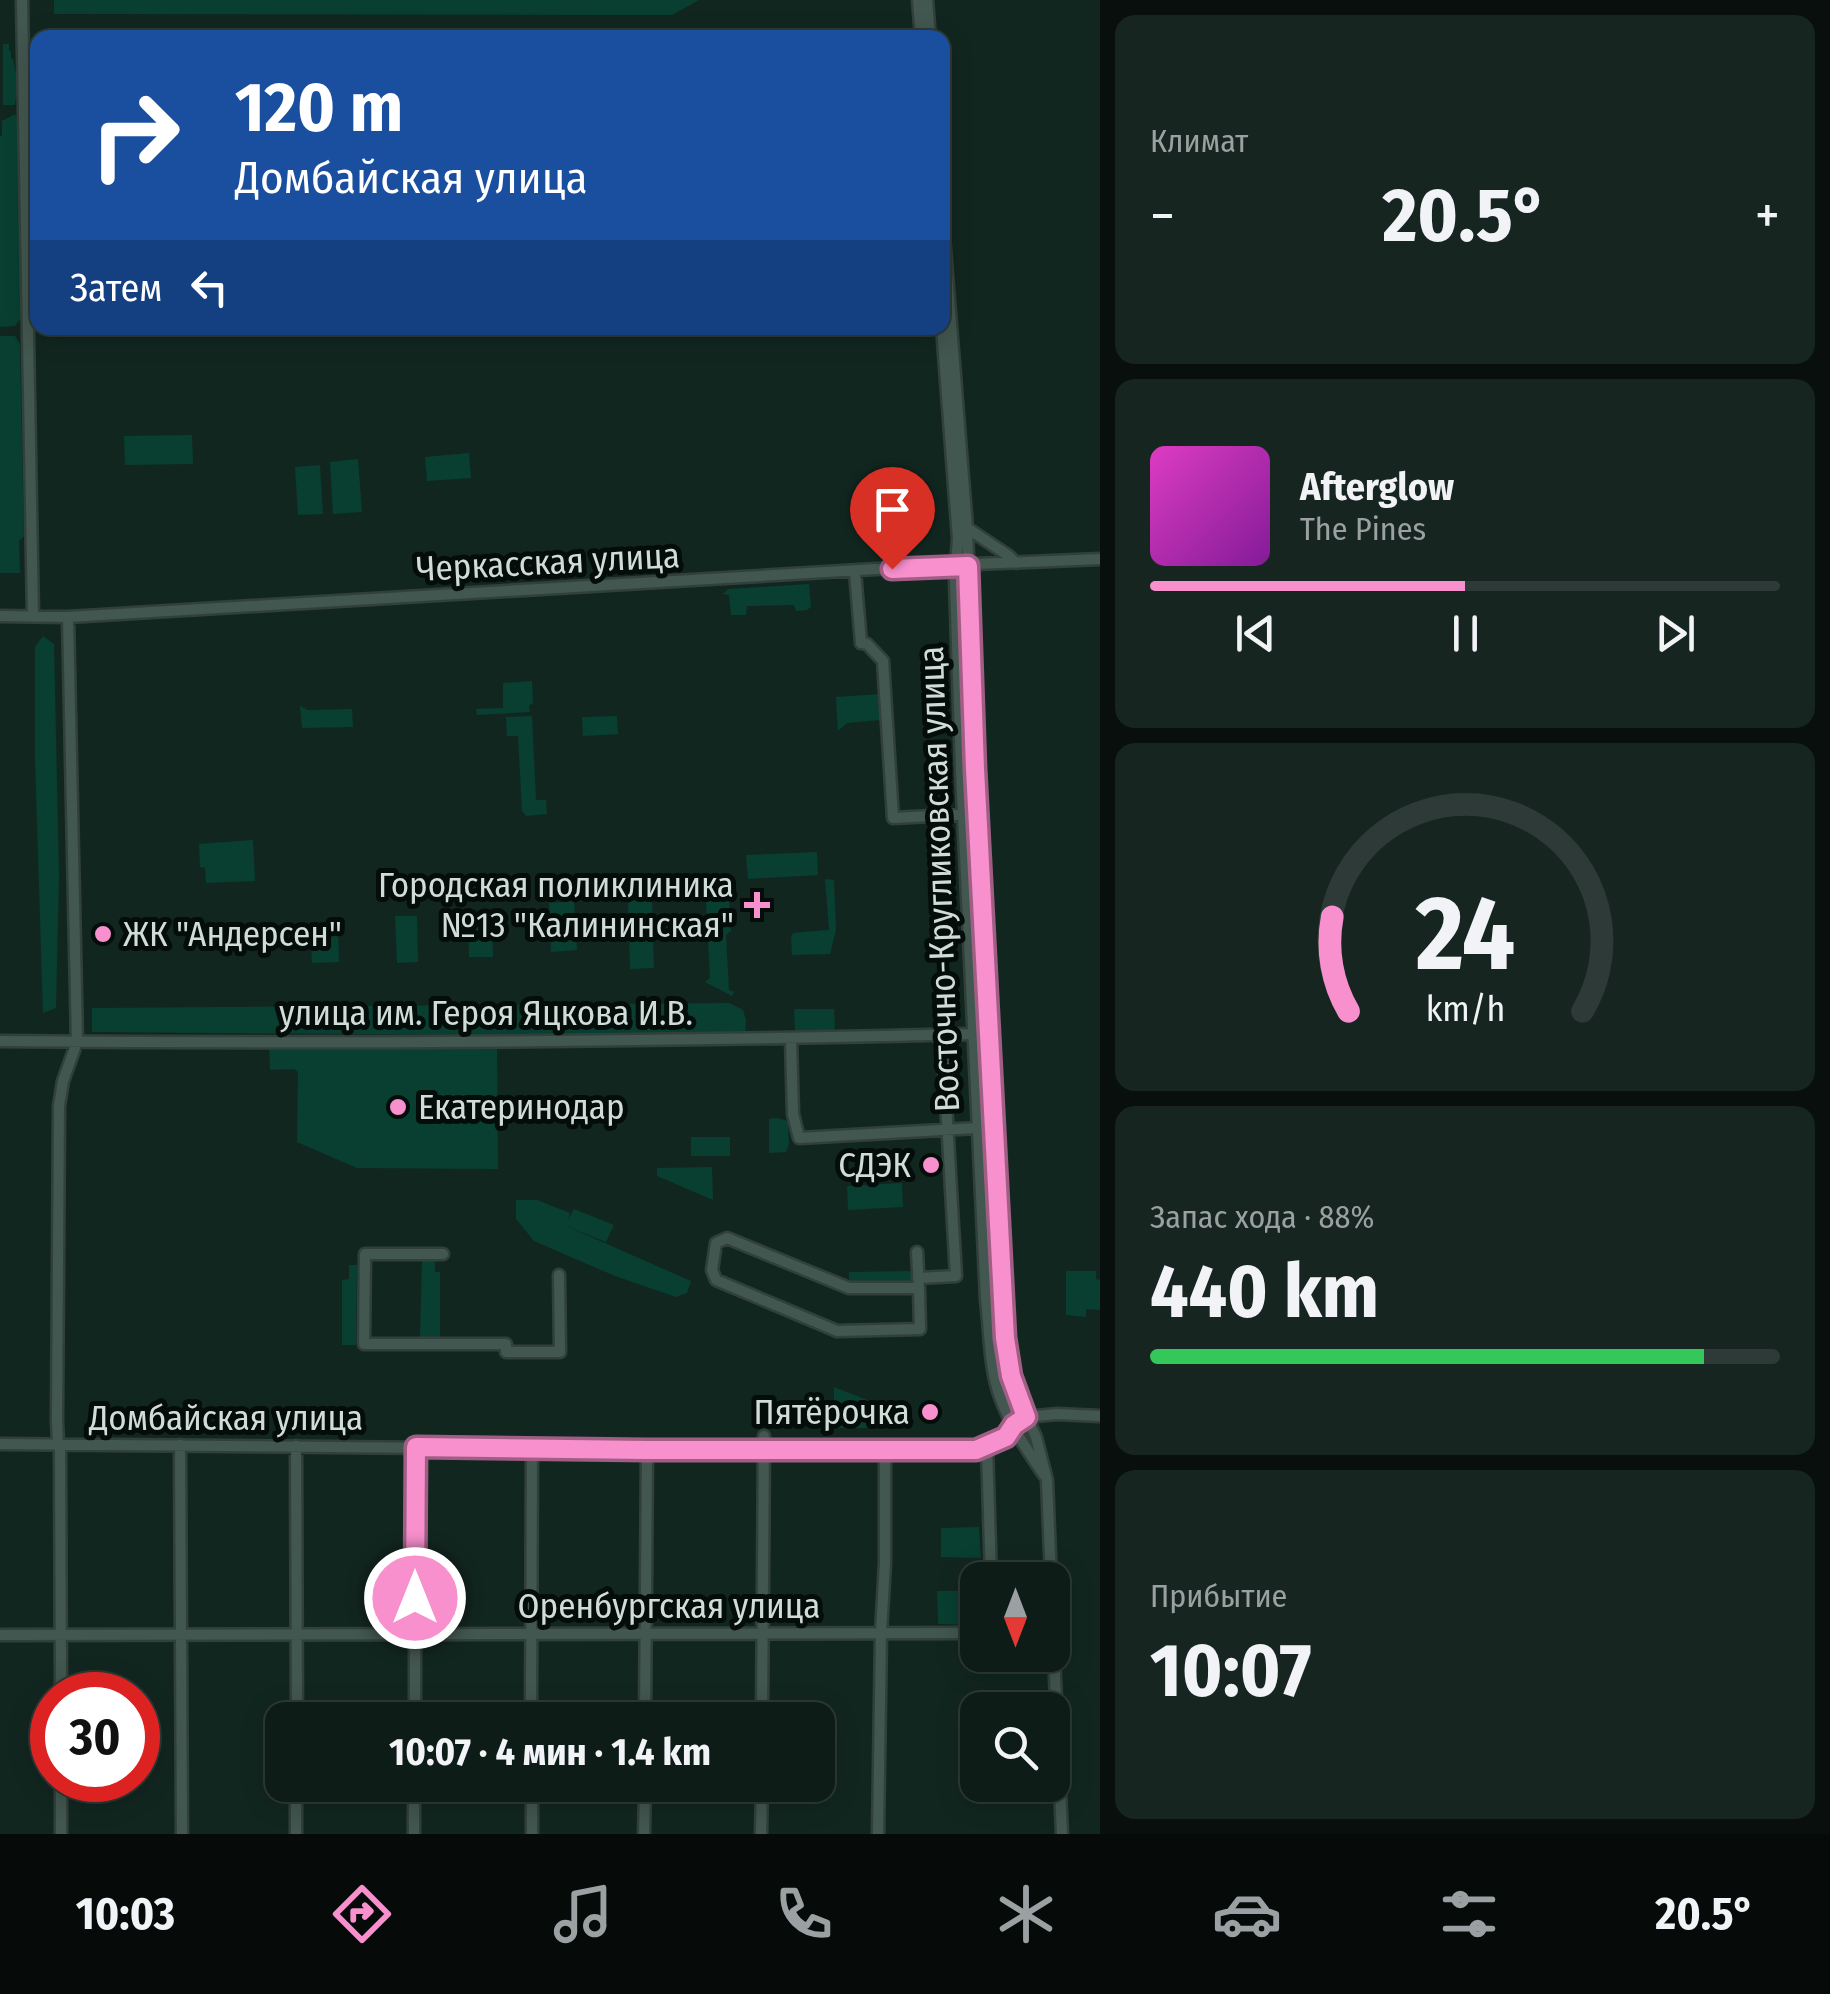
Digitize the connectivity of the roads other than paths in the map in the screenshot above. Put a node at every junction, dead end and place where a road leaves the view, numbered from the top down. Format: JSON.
{"nodes":[{"id":1,"x":22,"y":0,"type":"edge"},
{"id":2,"x":918,"y":0,"type":"edge"},
{"id":3,"x":927,"y":0,"type":"edge"},
{"id":4,"x":920,"y":30,"type":"edge"},
{"id":5,"x":929,"y":30,"type":"edge"},
{"id":6,"x":950,"y":312,"type":"edge"},
{"id":7,"x":943,"y":335,"type":"edge"},
{"id":8,"x":967,"y":528,"type":"junction"},
{"id":9,"x":1100,"y":559,"type":"edge"},
{"id":10,"x":1016,"y":564,"type":"junction"},
{"id":11,"x":955,"y":566,"type":"junction"},
{"id":12,"x":968,"y":566,"type":"junction"},
{"id":13,"x":856,"y":572,"type":"junction"},
{"id":14,"x":0,"y":616,"type":"edge"},
{"id":15,"x":33,"y":616,"type":"junction"},
{"id":16,"x":68,"y":617,"type":"junction"},
{"id":17,"x":963,"y":814,"type":"junction"},
{"id":18,"x":977,"y":814,"type":"junction"},
{"id":19,"x":942,"y":1034,"type":"junction"},
{"id":20,"x":972,"y":1034,"type":"junction"},
{"id":21,"x":791,"y":1039,"type":"junction"},
{"id":22,"x":0,"y":1041,"type":"edge"},
{"id":23,"x":77,"y":1042,"type":"junction"},
{"id":24,"x":977,"y":1128,"type":"junction"},
{"id":25,"x":946,"y":1130,"type":"junction"},
{"id":26,"x":917,"y":1252,"type":"dead end"},
{"id":27,"x":443,"y":1254,"type":"dead end"},
{"id":28,"x":558,"y":1275,"type":"dead end"},
{"id":29,"x":919,"y":1283,"type":"junction"},
{"id":30,"x":1005,"y":1338,"type":"junction"},
{"id":31,"x":990,"y":1339,"type":"junction"},
{"id":32,"x":1057,"y":1414,"type":"junction"},
{"id":33,"x":1100,"y":1416,"type":"edge"},
{"id":34,"x":1026,"y":1417,"type":"junction"},
{"id":35,"x":1014,"y":1425,"type":"junction"},
{"id":36,"x":764,"y":1436,"type":"dead end"},
{"id":37,"x":1036,"y":1437,"type":"junction"},
{"id":38,"x":0,"y":1444,"type":"edge"},
{"id":39,"x":58,"y":1444,"type":"junction"},
{"id":40,"x":180,"y":1445,"type":"junction"},
{"id":41,"x":296,"y":1446,"type":"junction"},
{"id":42,"x":416,"y":1447,"type":"junction"},
{"id":43,"x":987,"y":1447,"type":"junction"},
{"id":44,"x":532,"y":1448,"type":"junction"},
{"id":45,"x":885,"y":1449,"type":"junction"},
{"id":46,"x":647,"y":1450,"type":"junction"},
{"id":47,"x":764,"y":1450,"type":"junction"},
{"id":48,"x":1047,"y":1480,"type":"junction"},
{"id":49,"x":990,"y":1562,"type":"edge"},
{"id":50,"x":1050,"y":1562,"type":"edge"},
{"id":51,"x":960,"y":1632,"type":"edge"},
{"id":52,"x":646,"y":1633,"type":"junction"},
{"id":53,"x":762,"y":1633,"type":"junction"},
{"id":54,"x":881,"y":1633,"type":"junction"},
{"id":55,"x":0,"y":1634,"type":"edge"},
{"id":56,"x":60,"y":1634,"type":"junction"},
{"id":57,"x":179,"y":1634,"type":"junction"},
{"id":58,"x":298,"y":1634,"type":"junction"},
{"id":59,"x":415,"y":1634,"type":"junction"},
{"id":60,"x":531,"y":1634,"type":"junction"},
{"id":61,"x":61,"y":1672,"type":"edge"},
{"id":62,"x":1055,"y":1672,"type":"edge"},
{"id":63,"x":297,"y":1702,"type":"edge"},
{"id":64,"x":414,"y":1702,"type":"edge"},
{"id":65,"x":532,"y":1702,"type":"edge"},
{"id":66,"x":645,"y":1702,"type":"edge"},
{"id":67,"x":762,"y":1702,"type":"edge"},
{"id":68,"x":61,"y":1802,"type":"edge"},
{"id":69,"x":296,"y":1802,"type":"edge"},
{"id":70,"x":414,"y":1802,"type":"edge"},
{"id":71,"x":532,"y":1802,"type":"edge"},
{"id":72,"x":645,"y":1802,"type":"edge"},
{"id":73,"x":762,"y":1802,"type":"edge"},
{"id":74,"x":61,"y":1834,"type":"edge"},
{"id":75,"x":182,"y":1834,"type":"edge"},
{"id":76,"x":296,"y":1834,"type":"edge"},
{"id":77,"x":414,"y":1834,"type":"edge"},
{"id":78,"x":532,"y":1834,"type":"edge"},
{"id":79,"x":644,"y":1834,"type":"edge"},
{"id":80,"x":762,"y":1834,"type":"edge"},
{"id":81,"x":878,"y":1834,"type":"edge"},
{"id":82,"x":1062,"y":1834,"type":"edge"}],
"edges":[{"from":1,"to":15,"type":"street"},
{"from":2,"to":4,"type":"street"},
{"from":3,"to":5,"type":"street"},
{"from":6,"to":8,"type":"street","name":"Восточно-Кругликовская улица"},
{"from":7,"to":11,"type":"street","name":"Восточно-Кругликовская улица"},
{"from":8,"to":10,"type":"street"},
{"from":8,"to":12,"type":"street","name":"Восточно-Кругликовская улица"},
{"from":9,"to":10,"type":"street","name":"Черкасская улица"},
{"from":10,"to":12,"type":"street","name":"Черкасская улица"},
{"from":11,"to":12,"type":"street","name":"Черкасская улица"},
{"from":11,"to":13,"type":"street","name":"Черкасская улица"},
{"from":11,"to":17,"type":"street","name":"Восточно-Кругликовская улица"},
{"from":12,"to":18,"type":"street","name":"Восточно-Кругликовская улица"},
{"from":13,"to":16,"type":"street","name":"Черкасская улица"},
{"from":13,"to":17,"type":"street"},
{"from":14,"to":15,"type":"street","name":"Черкасская улица"},
{"from":15,"to":16,"type":"street","name":"Черкасская улица"},
{"from":16,"to":23,"type":"street"},
{"from":17,"to":18,"type":"street"},
{"from":17,"to":20,"type":"street","name":"Восточно-Кругликовская улица"},
{"from":18,"to":30,"type":"street","name":"Восточно-Кругликовская улица"},
{"from":19,"to":20,"type":"street","name":"улица им. Героя Яцкова И.В."},
{"from":19,"to":21,"type":"street","name":"улица им. Героя Яцкова И.В."},
{"from":19,"to":25,"type":"street"},
{"from":20,"to":24,"type":"street","name":"Восточно-Кругликовская улица"},
{"from":21,"to":23,"type":"street","name":"улица им. Героя Яцкова И.В."},
{"from":21,"to":25,"type":"street"},
{"from":22,"to":23,"type":"street","name":"улица им. Героя Яцкова И.В."},
{"from":23,"to":39,"type":"street"},
{"from":24,"to":25,"type":"street"},
{"from":24,"to":31,"type":"street","name":"Восточно-Кругликовская улица"},
{"from":25,"to":29,"type":"street"},
{"from":26,"to":29,"type":"street"},
{"from":27,"to":28,"type":"street"},
{"from":29,"to":29,"type":"street"},
{"from":30,"to":31,"type":"street"},
{"from":30,"to":34,"type":"street","name":"Восточно-Кругликовская улица"},
{"from":31,"to":35,"type":"street","name":"Восточно-Кругликовская улица"},
{"from":32,"to":33,"type":"street"},
{"from":32,"to":34,"type":"street"},
{"from":32,"to":37,"type":"street"},
{"from":34,"to":35,"type":"street"},
{"from":34,"to":37,"type":"street","name":"Восточно-Кругликовская улица"},
{"from":35,"to":43,"type":"street"},
{"from":35,"to":48,"type":"street","name":"Восточно-Кругликовская улица"},
{"from":36,"to":47,"type":"street"},
{"from":37,"to":48,"type":"street","name":"Восточно-Кругликовская улица"},
{"from":38,"to":39,"type":"street","name":"Домбайская улица"},
{"from":39,"to":40,"type":"street","name":"Домбайская улица"},
{"from":39,"to":56,"type":"street"},
{"from":40,"to":41,"type":"street","name":"Домбайская улица"},
{"from":40,"to":57,"type":"street"},
{"from":41,"to":42,"type":"street","name":"Домбайская улица"},
{"from":41,"to":58,"type":"street"},
{"from":42,"to":44,"type":"street","name":"Домбайская улица"},
{"from":42,"to":59,"type":"street"},
{"from":43,"to":45,"type":"street","name":"Домбайская улица"},
{"from":43,"to":49,"type":"street"},
{"from":44,"to":46,"type":"street","name":"Домбайская улица"},
{"from":44,"to":60,"type":"street"},
{"from":45,"to":47,"type":"street","name":"Домбайская улица"},
{"from":45,"to":54,"type":"street"},
{"from":46,"to":47,"type":"street","name":"Домбайская улица"},
{"from":46,"to":52,"type":"street"},
{"from":47,"to":53,"type":"street"},
{"from":48,"to":50,"type":"street","name":"Восточно-Кругликовская улица"},
{"from":51,"to":54,"type":"street","name":"Оренбургская улица"},
{"from":52,"to":53,"type":"street","name":"Оренбургская улица"},
{"from":52,"to":60,"type":"street","name":"Оренбургская улица"},
{"from":52,"to":66,"type":"street"},
{"from":53,"to":54,"type":"street","name":"Оренбургская улица"},
{"from":53,"to":67,"type":"street"},
{"from":54,"to":81,"type":"street"},
{"from":55,"to":56,"type":"street","name":"Оренбургская улица"},
{"from":56,"to":57,"type":"street","name":"Оренбургская улица"},
{"from":56,"to":61,"type":"street"},
{"from":57,"to":58,"type":"street","name":"Оренбургская улица"},
{"from":57,"to":75,"type":"street"},
{"from":58,"to":59,"type":"street","name":"Оренбургская улица"},
{"from":58,"to":63,"type":"street"},
{"from":59,"to":60,"type":"street","name":"Оренбургская улица"},
{"from":59,"to":64,"type":"street"},
{"from":60,"to":65,"type":"street"},
{"from":62,"to":82,"type":"street"},
{"from":68,"to":74,"type":"street"},
{"from":69,"to":76,"type":"street"},
{"from":70,"to":77,"type":"street"},
{"from":71,"to":78,"type":"street"},
{"from":72,"to":79,"type":"street"},
{"from":73,"to":80,"type":"street"}]}
